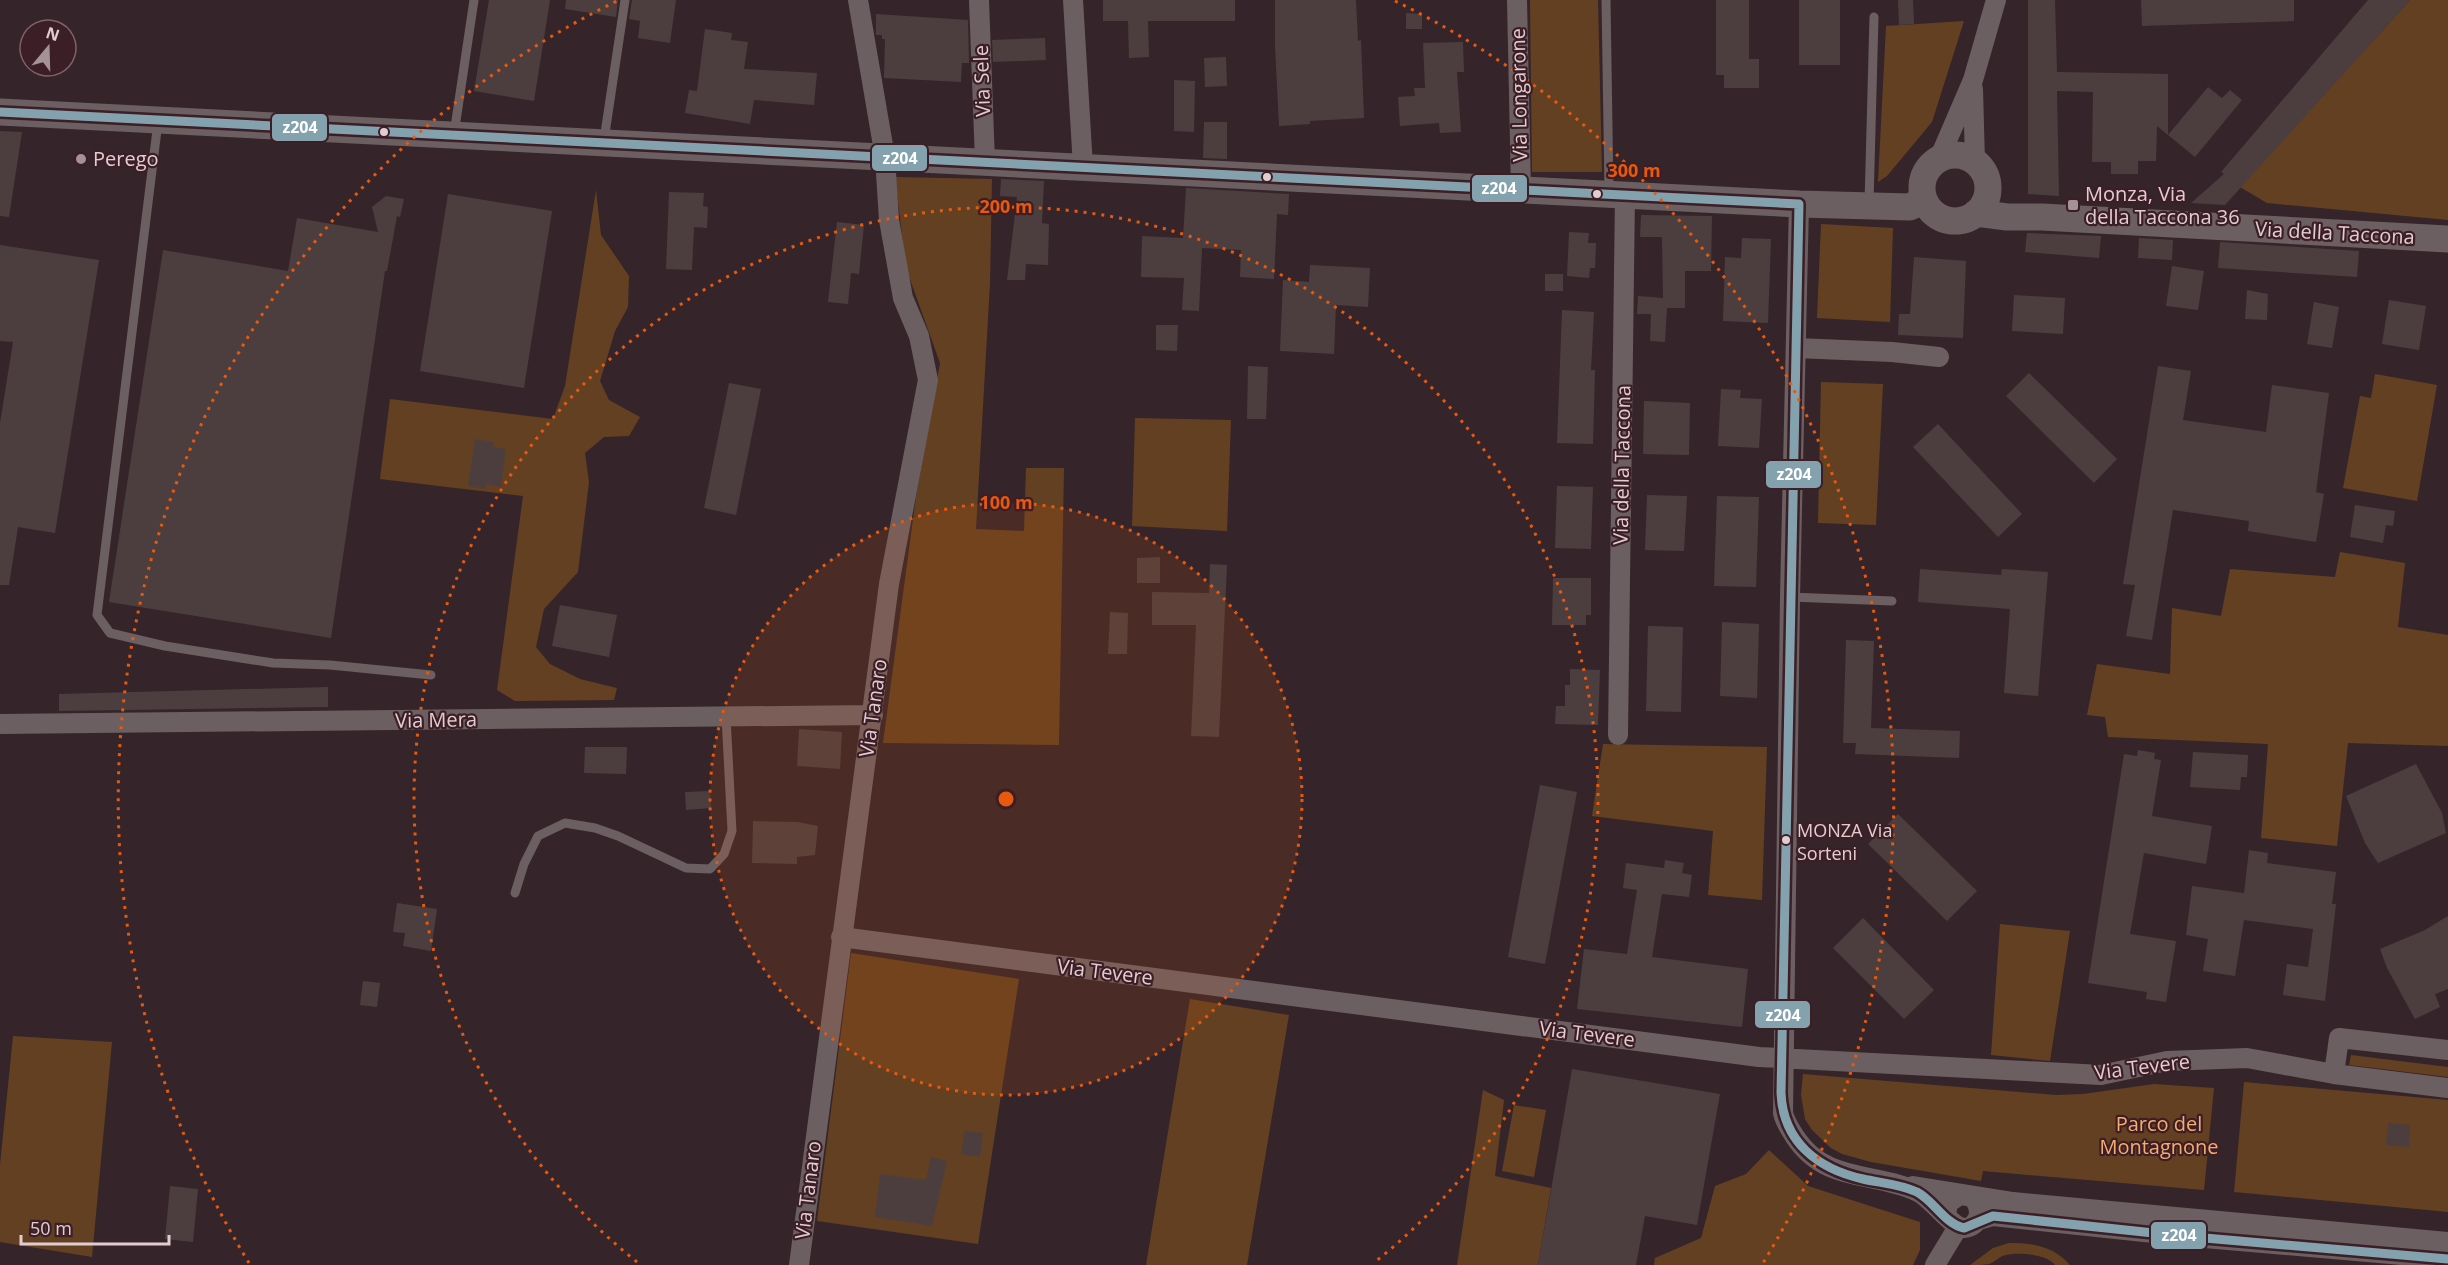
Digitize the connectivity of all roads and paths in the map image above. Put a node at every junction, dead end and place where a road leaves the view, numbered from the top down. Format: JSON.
{"nodes":[{"id":1,"x":474,"y":0,"type":"edge"},
{"id":2,"x":625,"y":0,"type":"edge"},
{"id":3,"x":858,"y":0,"type":"edge"},
{"id":4,"x":979,"y":0,"type":"edge"},
{"id":5,"x":1073,"y":0,"type":"edge"},
{"id":6,"x":1517,"y":0,"type":"edge"},
{"id":7,"x":1606,"y":0,"type":"edge"},
{"id":8,"x":1996,"y":0,"type":"edge"},
{"id":9,"x":1874,"y":17,"type":"dead end"},
{"id":10,"x":1973,"y":80,"type":"junction"},
{"id":11,"x":0,"y":112,"type":"edge"},
{"id":12,"x":159,"y":120,"type":"junction"},
{"id":13,"x":454,"y":135,"type":"junction"},
{"id":14,"x":604,"y":142,"type":"junction"},
{"id":15,"x":885,"y":157,"type":"junction"},
{"id":16,"x":1940,"y":159,"type":"junction"},
{"id":17,"x":985,"y":162,"type":"junction"},
{"id":18,"x":1975,"y":162,"type":"junction"},
{"id":19,"x":1083,"y":167,"type":"junction"},
{"id":20,"x":1521,"y":190,"type":"junction"},
{"id":21,"x":1617,"y":195,"type":"junction"},
{"id":22,"x":1924,"y":199,"type":"junction"},
{"id":23,"x":1982,"y":201,"type":"junction"},
{"id":24,"x":1799,"y":204,"type":"junction"},
{"id":25,"x":1869,"y":206,"type":"junction"},
{"id":26,"x":2448,"y":239,"type":"edge"},
{"id":27,"x":1796,"y":348,"type":"junction"},
{"id":28,"x":1939,"y":357,"type":"dead end"},
{"id":29,"x":1790,"y":597,"type":"junction"},
{"id":30,"x":1892,"y":601,"type":"dead end"},
{"id":31,"x":431,"y":675,"type":"dead end"},
{"id":32,"x":873,"y":715,"type":"junction"},
{"id":33,"x":726,"y":717,"type":"junction"},
{"id":34,"x":0,"y":724,"type":"edge"},
{"id":35,"x":1618,"y":735,"type":"dead end"},
{"id":36,"x":515,"y":893,"type":"dead end"},
{"id":37,"x":841,"y":937,"type":"junction"},
{"id":38,"x":2448,"y":1050,"type":"edge"},
{"id":39,"x":1782,"y":1059,"type":"junction"},
{"id":40,"x":2334,"y":1074,"type":"junction"},
{"id":41,"x":2448,"y":1088,"type":"edge"},
{"id":42,"x":1896,"y":1185,"type":"junction"},
{"id":43,"x":1965,"y":1195,"type":"junction"},
{"id":44,"x":1960,"y":1221,"type":"junction"},
{"id":45,"x":2448,"y":1242,"type":"edge"},
{"id":46,"x":2424,"y":1254,"type":"edge"},
{"id":47,"x":2448,"y":1259,"type":"edge"},
{"id":48,"x":799,"y":1265,"type":"edge"},
{"id":49,"x":1935,"y":1265,"type":"edge"}],
"edges":[{"from":1,"to":13,"type":"lane"},
{"from":2,"to":14,"type":"lane"},
{"from":3,"to":15,"type":"street","name":"Via Tanaro"},
{"from":4,"to":17,"type":"street","name":"Via Sele"},
{"from":5,"to":19,"type":"street"},
{"from":6,"to":20,"type":"street","name":"Via Longarone"},
{"from":7,"to":21,"type":"lane"},
{"from":8,"to":10,"type":"street"},
{"from":9,"to":25,"type":"lane"},
{"from":10,"to":16,"type":"street"},
{"from":10,"to":18,"type":"street"},
{"from":11,"to":12,"type":"main road"},
{"from":12,"to":13,"type":"main road"},
{"from":12,"to":31,"type":"lane"},
{"from":13,"to":14,"type":"main road"},
{"from":14,"to":15,"type":"main road"},
{"from":15,"to":17,"type":"main road"},
{"from":15,"to":32,"type":"street","name":"Via Tanaro"},
{"from":16,"to":18,"type":"main road"},
{"from":16,"to":22,"type":"main road"},
{"from":17,"to":19,"type":"main road"},
{"from":18,"to":23,"type":"main road"},
{"from":19,"to":20,"type":"main road"},
{"from":20,"to":21,"type":"main road"},
{"from":21,"to":24,"type":"main road"},
{"from":21,"to":35,"type":"street","name":"Via della Taccona"},
{"from":22,"to":23,"type":"main road","name":"Via della Taccona"},
{"from":22,"to":25,"type":"main road"},
{"from":23,"to":26,"type":"main road","name":"Via della Taccona"},
{"from":24,"to":25,"type":"main road"},
{"from":24,"to":27,"type":"street"},
{"from":27,"to":28,"type":"street"},
{"from":27,"to":29,"type":"street"},
{"from":29,"to":30,"type":"lane"},
{"from":29,"to":39,"type":"street"},
{"from":32,"to":33,"type":"street","name":"Via Mera"},
{"from":32,"to":37,"type":"street","name":"Via Tanaro"},
{"from":33,"to":34,"type":"street","name":"Via Mera"},
{"from":33,"to":36,"type":"lane"},
{"from":37,"to":39,"type":"street","name":"Via Tevere"},
{"from":37,"to":48,"type":"street","name":"Via Tanaro"},
{"from":38,"to":40,"type":"street"},
{"from":39,"to":40,"type":"street","name":"Via Tevere"},
{"from":39,"to":42,"type":"street"},
{"from":40,"to":41,"type":"street","name":"Via Tevere"},
{"from":42,"to":43,"type":"street"},
{"from":42,"to":44,"type":"street"},
{"from":43,"to":44,"type":"street"},
{"from":43,"to":44,"type":"street"},
{"from":43,"to":46,"type":"street"},
{"from":44,"to":46,"type":"street"},
{"from":44,"to":49,"type":"street"},
{"from":45,"to":46,"type":"street"},
{"from":46,"to":47,"type":"street"}]}
